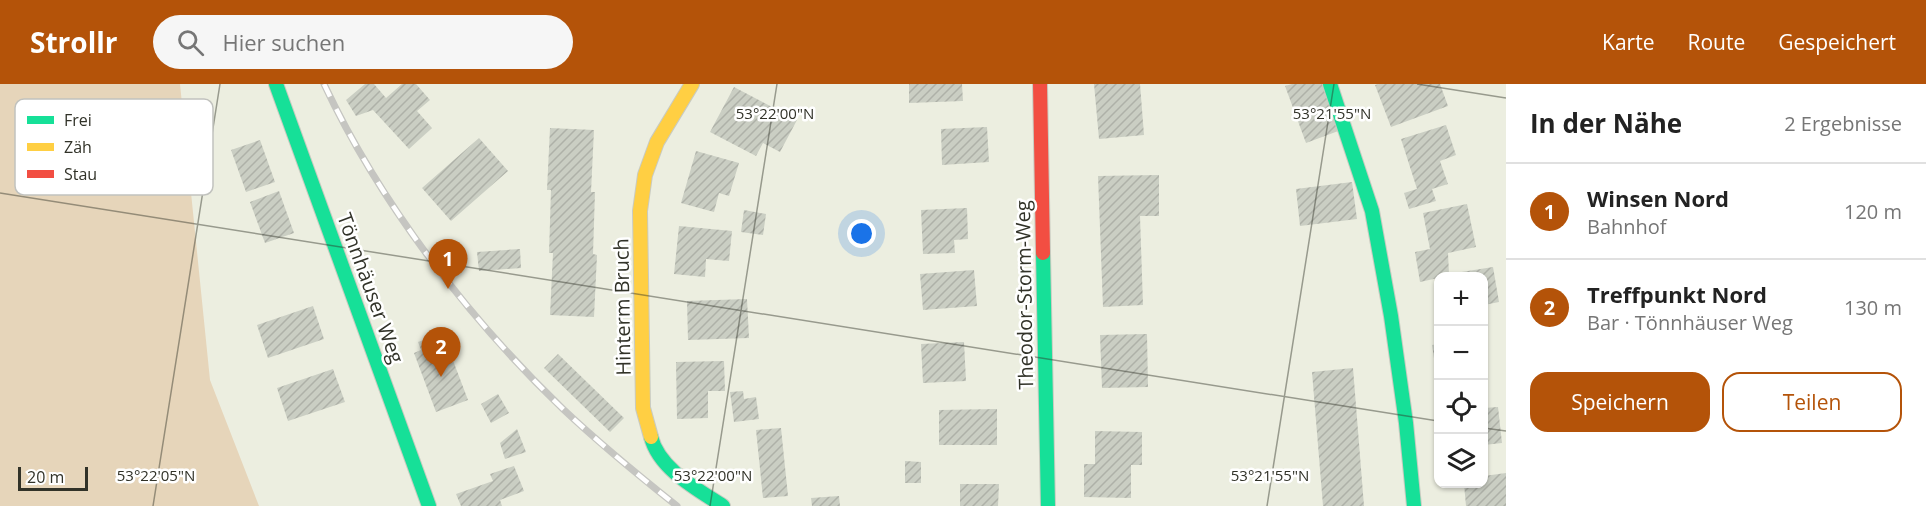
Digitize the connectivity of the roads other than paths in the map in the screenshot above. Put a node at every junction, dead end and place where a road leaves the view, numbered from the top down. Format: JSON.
{"nodes":[{"id":1,"x":276,"y":84,"type":"edge"},
{"id":2,"x":692,"y":84,"type":"edge"},
{"id":3,"x":1040,"y":84,"type":"edge"},
{"id":4,"x":1330,"y":84,"type":"edge"},
{"id":5,"x":429,"y":506,"type":"edge"},
{"id":6,"x":723,"y":506,"type":"edge"},
{"id":7,"x":1048,"y":506,"type":"edge"},
{"id":8,"x":1414,"y":506,"type":"edge"}],
"edges":[{"from":1,"to":5,"type":"street","name":"Tönnhäuser Weg"},
{"from":2,"to":6,"type":"street","name":"Hinterm Bruch"},
{"from":3,"to":7,"type":"street","name":"Theodor-Storm-Weg"},
{"from":4,"to":8,"type":"street"}]}
